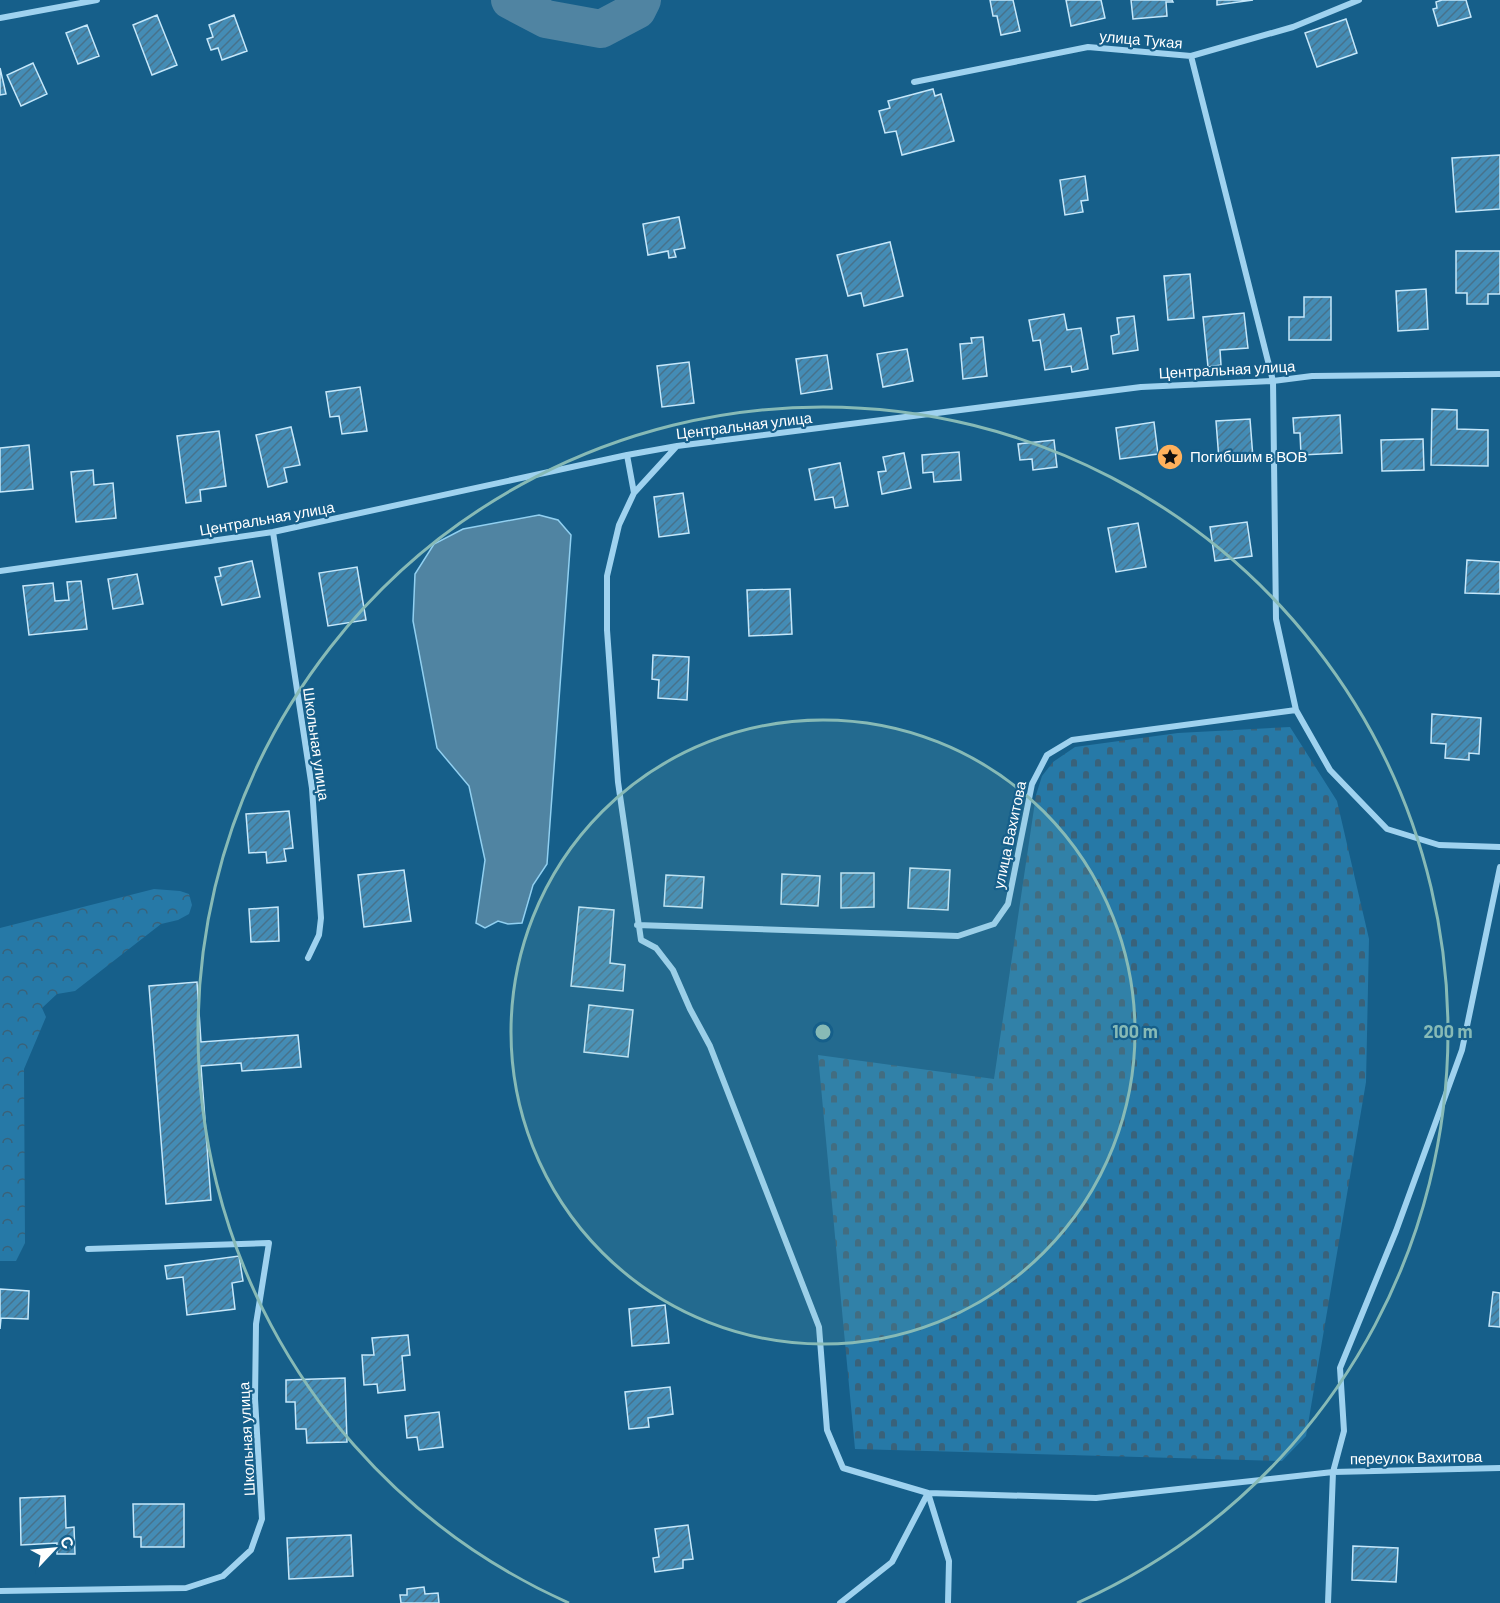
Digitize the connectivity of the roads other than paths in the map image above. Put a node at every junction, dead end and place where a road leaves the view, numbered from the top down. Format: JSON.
{"nodes":[{"id":1,"x":97,"y":0,"type":"edge"},
{"id":2,"x":1359,"y":0,"type":"edge"},
{"id":3,"x":0,"y":18,"type":"edge"},
{"id":4,"x":1191,"y":56,"type":"junction"},
{"id":5,"x":914,"y":82,"type":"dead end"},
{"id":6,"x":1500,"y":374,"type":"edge"},
{"id":7,"x":1273,"y":381,"type":"junction"},
{"id":8,"x":677,"y":446,"type":"junction"},
{"id":9,"x":627,"y":455,"type":"junction"},
{"id":10,"x":634,"y":494,"type":"junction"},
{"id":11,"x":273,"y":532,"type":"junction"},
{"id":12,"x":0,"y":571,"type":"edge"},
{"id":13,"x":1296,"y":710,"type":"junction"},
{"id":14,"x":1500,"y":847,"type":"edge"},
{"id":15,"x":1500,"y":867,"type":"edge"},
{"id":16,"x":637,"y":926,"type":"junction"},
{"id":17,"x":308,"y":958,"type":"dead end"},
{"id":18,"x":88,"y":1249,"type":"dead end"},
{"id":19,"x":1500,"y":1468,"type":"edge"},
{"id":20,"x":1333,"y":1472,"type":"junction"},
{"id":21,"x":928,"y":1493,"type":"junction"},
{"id":22,"x":0,"y":1591,"type":"edge"},
{"id":23,"x":840,"y":1603,"type":"edge"},
{"id":24,"x":948,"y":1603,"type":"edge"},
{"id":25,"x":1328,"y":1603,"type":"edge"}],
"edges":[{"from":1,"to":3,"type":"street"},
{"from":2,"to":4,"type":"street","name":"улица Тукая"},
{"from":4,"to":5,"type":"street","name":"улица Тукая"},
{"from":4,"to":7,"type":"street"},
{"from":6,"to":7,"type":"street","name":"Центральная улица"},
{"from":7,"to":8,"type":"street","name":"Центральная улица"},
{"from":7,"to":13,"type":"street"},
{"from":8,"to":9,"type":"street","name":"Центральная улица"},
{"from":8,"to":10,"type":"street"},
{"from":9,"to":10,"type":"street"},
{"from":9,"to":11,"type":"street","name":"Центральная улица"},
{"from":10,"to":16,"type":"street"},
{"from":11,"to":12,"type":"street","name":"Центральная улица"},
{"from":11,"to":17,"type":"street","name":"Школьная улица"},
{"from":13,"to":14,"type":"street"},
{"from":13,"to":16,"type":"street","name":"улица Вахитова"},
{"from":15,"to":20,"type":"street"},
{"from":16,"to":21,"type":"street","name":"переулок Вахитова"},
{"from":18,"to":22,"type":"street","name":"Школьная улица"},
{"from":19,"to":20,"type":"street","name":"переулок Вахитова"},
{"from":20,"to":21,"type":"street","name":"переулок Вахитова"},
{"from":20,"to":25,"type":"street"},
{"from":21,"to":23,"type":"street"},
{"from":21,"to":24,"type":"street"}]}
